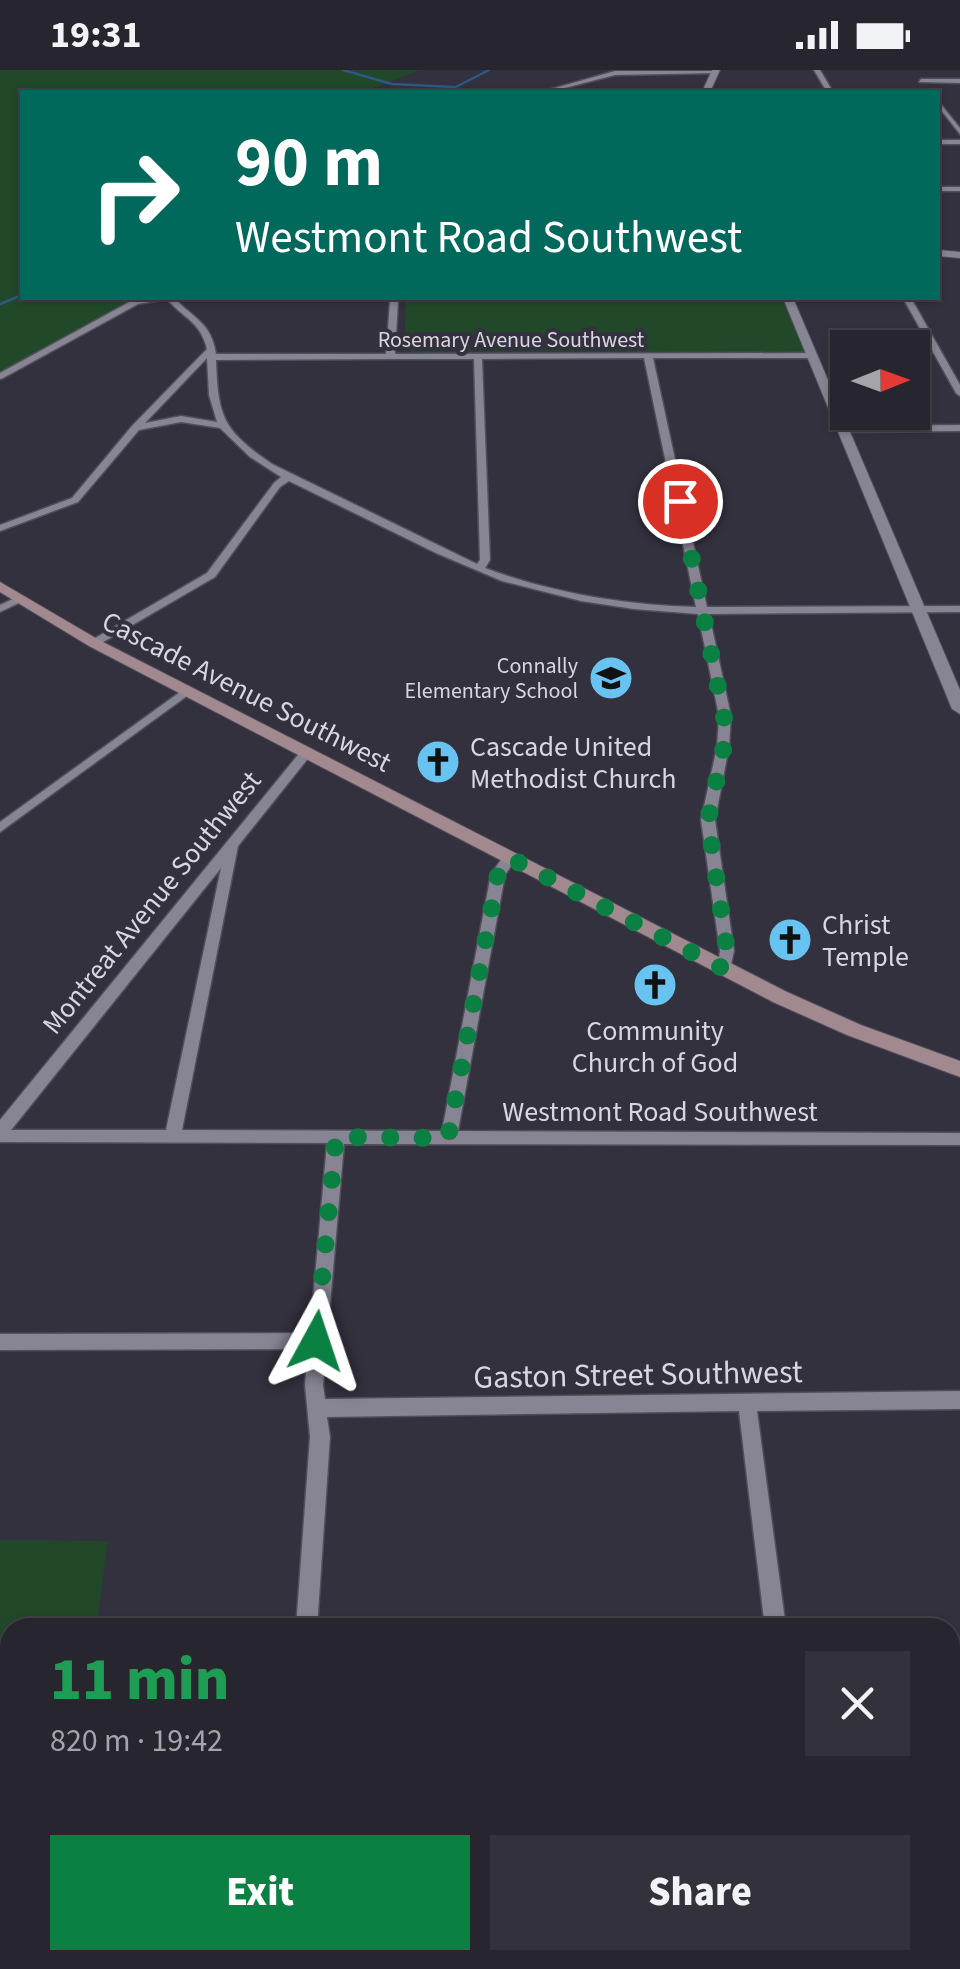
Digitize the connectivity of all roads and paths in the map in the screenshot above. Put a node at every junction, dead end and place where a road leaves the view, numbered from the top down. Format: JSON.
{"nodes":[{"id":1,"x":912,"y":70,"type":"edge"},
{"id":2,"x":715,"y":71,"type":"edge"},
{"id":3,"x":960,"y":80,"type":"edge"},
{"id":4,"x":920,"y":81,"type":"junction"},
{"id":5,"x":552,"y":90,"type":"edge"},
{"id":6,"x":928,"y":90,"type":"edge"},
{"id":7,"x":940,"y":106,"type":"edge"},
{"id":8,"x":960,"y":109,"type":"edge"},
{"id":9,"x":960,"y":132,"type":"edge"},
{"id":10,"x":152,"y":300,"type":"edge"},
{"id":11,"x":169,"y":300,"type":"edge"},
{"id":12,"x":394,"y":300,"type":"edge"},
{"id":13,"x":789,"y":300,"type":"edge"},
{"id":14,"x":908,"y":300,"type":"edge"},
{"id":15,"x":210,"y":354,"type":"junction"},
{"id":16,"x":812,"y":355,"type":"junction"},
{"id":17,"x":648,"y":356,"type":"junction"},
{"id":18,"x":478,"y":357,"type":"junction"},
{"id":19,"x":390,"y":358,"type":"junction"},
{"id":20,"x":0,"y":376,"type":"edge"},
{"id":21,"x":960,"y":393,"type":"edge"},
{"id":22,"x":830,"y":397,"type":"edge"},
{"id":23,"x":222,"y":426,"type":"junction"},
{"id":24,"x":135,"y":428,"type":"junction"},
{"id":25,"x":930,"y":428,"type":"edge"},
{"id":26,"x":960,"y":428,"type":"edge"},
{"id":27,"x":844,"y":430,"type":"edge"},
{"id":28,"x":290,"y":475,"type":"junction"},
{"id":29,"x":0,"y":528,"type":"edge"},
{"id":30,"x":479,"y":569,"type":"junction"},
{"id":31,"x":5,"y":597,"type":"edge"},
{"id":32,"x":960,"y":608,"type":"edge"},
{"id":33,"x":918,"y":609,"type":"junction"},
{"id":34,"x":703,"y":610,"type":"junction"},
{"id":35,"x":94,"y":643,"type":"junction"},
{"id":36,"x":187,"y":691,"type":"junction"},
{"id":37,"x":957,"y":692,"type":"edge"},
{"id":38,"x":960,"y":709,"type":"edge"},
{"id":39,"x":306,"y":752,"type":"junction"},
{"id":40,"x":0,"y":828,"type":"edge"},
{"id":41,"x":233,"y":841,"type":"junction"},
{"id":42,"x":510,"y":858,"type":"junction"},
{"id":43,"x":724,"y":969,"type":"junction"},
{"id":44,"x":960,"y":1068,"type":"edge"},
{"id":45,"x":0,"y":1134,"type":"edge"},
{"id":46,"x":174,"y":1136,"type":"junction"},
{"id":47,"x":336,"y":1137,"type":"junction"},
{"id":48,"x":448,"y":1138,"type":"junction"},
{"id":49,"x":960,"y":1139,"type":"edge"},
{"id":50,"x":316,"y":1341,"type":"junction"},
{"id":51,"x":0,"y":1342,"type":"edge"},
{"id":52,"x":960,"y":1400,"type":"edge"},
{"id":53,"x":747,"y":1403,"type":"junction"},
{"id":54,"x":317,"y":1408,"type":"junction"},
{"id":55,"x":307,"y":1618,"type":"edge"},
{"id":56,"x":775,"y":1618,"type":"edge"}],
"edges":[{"from":1,"to":4,"type":"street"},
{"from":2,"to":5,"type":"street"},
{"from":3,"to":4,"type":"street"},
{"from":4,"to":6,"type":"street"},
{"from":7,"to":8,"type":"street"},
{"from":7,"to":9,"type":"street"},
{"from":10,"to":20,"type":"street"},
{"from":11,"to":15,"type":"street"},
{"from":12,"to":19,"type":"street"},
{"from":13,"to":16,"type":"street"},
{"from":14,"to":21,"type":"street"},
{"from":15,"to":19,"type":"street","name":"Rosemary Avenue Southwest"},
{"from":15,"to":23,"type":"street"},
{"from":15,"to":24,"type":"street"},
{"from":16,"to":17,"type":"street","name":"Rosemary Avenue Southwest"},
{"from":16,"to":22,"type":"street"},
{"from":17,"to":18,"type":"street","name":"Rosemary Avenue Southwest"},
{"from":17,"to":34,"type":"street"},
{"from":18,"to":19,"type":"street","name":"Rosemary Avenue Southwest"},
{"from":18,"to":30,"type":"street"},
{"from":23,"to":24,"type":"street"},
{"from":23,"to":28,"type":"street"},
{"from":24,"to":29,"type":"street"},
{"from":25,"to":26,"type":"street"},
{"from":27,"to":33,"type":"street"},
{"from":28,"to":30,"type":"street"},
{"from":28,"to":35,"type":"street"},
{"from":30,"to":34,"type":"street"},
{"from":31,"to":35,"type":"main road","name":"Cascade Avenue Southwest"},
{"from":32,"to":33,"type":"street"},
{"from":33,"to":34,"type":"street"},
{"from":33,"to":37,"type":"street"},
{"from":34,"to":43,"type":"street"},
{"from":35,"to":36,"type":"main road","name":"Cascade Avenue Southwest"},
{"from":36,"to":39,"type":"main road","name":"Cascade Avenue Southwest"},
{"from":36,"to":40,"type":"street"},
{"from":37,"to":38,"type":"street"},
{"from":39,"to":41,"type":"street","name":"Montreat Avenue Southwest"},
{"from":39,"to":42,"type":"main road","name":"Cascade Avenue Southwest"},
{"from":41,"to":45,"type":"street","name":"Montreat Avenue Southwest"},
{"from":41,"to":46,"type":"street"},
{"from":42,"to":43,"type":"main road","name":"Cascade Avenue Southwest"},
{"from":42,"to":48,"type":"street"},
{"from":43,"to":44,"type":"main road","name":"Cascade Avenue Southwest"},
{"from":45,"to":46,"type":"street","name":"Westmont Road Southwest"},
{"from":46,"to":47,"type":"street","name":"Westmont Road Southwest"},
{"from":47,"to":48,"type":"street","name":"Westmont Road Southwest"},
{"from":47,"to":50,"type":"street"},
{"from":48,"to":49,"type":"street","name":"Westmont Road Southwest"},
{"from":50,"to":51,"type":"street"},
{"from":50,"to":54,"type":"street"},
{"from":52,"to":53,"type":"street","name":"Gaston Street Southwest"},
{"from":53,"to":54,"type":"street","name":"Gaston Street Southwest"},
{"from":53,"to":56,"type":"street"},
{"from":54,"to":55,"type":"street"}]}
